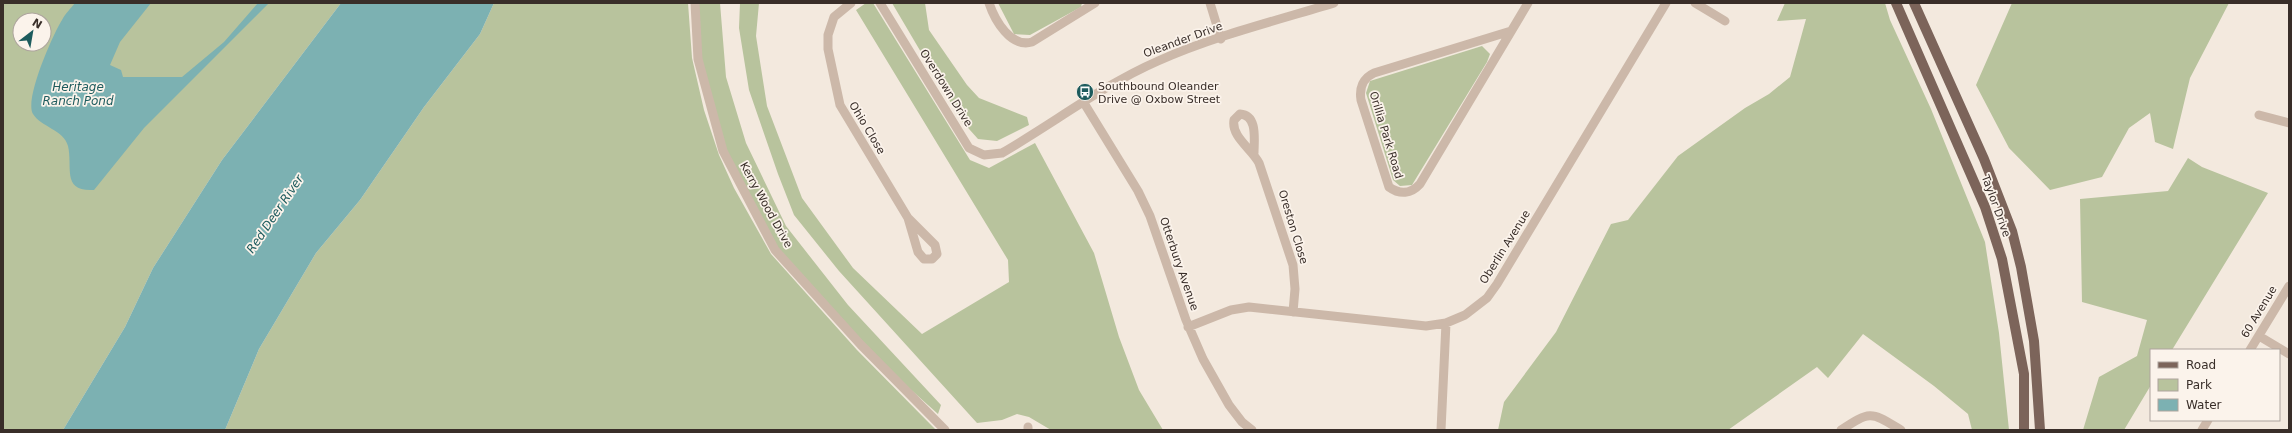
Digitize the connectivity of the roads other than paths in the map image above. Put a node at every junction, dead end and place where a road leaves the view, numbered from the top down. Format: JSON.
{"nodes":[{"id":1,"x":695,"y":3,"type":"edge"},
{"id":2,"x":851,"y":3,"type":"edge"},
{"id":3,"x":880,"y":3,"type":"edge"},
{"id":4,"x":989,"y":3,"type":"edge"},
{"id":5,"x":1095,"y":3,"type":"edge"},
{"id":6,"x":1210,"y":3,"type":"edge"},
{"id":7,"x":1334,"y":3,"type":"edge"},
{"id":8,"x":1528,"y":3,"type":"edge"},
{"id":9,"x":1666,"y":3,"type":"edge"},
{"id":10,"x":1695,"y":3,"type":"edge"},
{"id":11,"x":1896,"y":3,"type":"edge"},
{"id":12,"x":1914,"y":3,"type":"edge"},
{"id":13,"x":1725,"y":22,"type":"dead end"},
{"id":14,"x":1511,"y":31,"type":"junction"},
{"id":15,"x":1221,"y":38,"type":"junction"},
{"id":16,"x":1084,"y":103,"type":"junction"},
{"id":17,"x":2259,"y":115,"type":"dead end"},
{"id":18,"x":2289,"y":123,"type":"edge"},
{"id":19,"x":1010,"y":148,"type":"joint"},
{"id":20,"x":1254,"y":153,"type":"dead end"},
{"id":21,"x":908,"y":218,"type":"dead end"},
{"id":22,"x":2289,"y":286,"type":"edge"},
{"id":23,"x":1293,"y":312,"type":"junction"},
{"id":24,"x":1446,"y":323,"type":"junction"},
{"id":25,"x":1188,"y":328,"type":"junction"},
{"id":26,"x":2259,"y":336,"type":"junction"},
{"id":27,"x":2251,"y":349,"type":"edge"},
{"id":28,"x":2289,"y":354,"type":"edge"},
{"id":29,"x":2207,"y":421,"type":"edge"},
{"id":30,"x":945,"y":430,"type":"edge"},
{"id":31,"x":1252,"y":430,"type":"edge"},
{"id":32,"x":1441,"y":430,"type":"edge"},
{"id":33,"x":1841,"y":430,"type":"edge"},
{"id":34,"x":1901,"y":430,"type":"edge"},
{"id":35,"x":2024,"y":430,"type":"edge"},
{"id":36,"x":2040,"y":430,"type":"edge"},
{"id":37,"x":2202,"y":430,"type":"edge"}],
"edges":[{"from":1,"to":30,"type":"street","name":"Kerry Wood Drive"},
{"from":2,"to":21,"type":"street","name":"Ohio Close"},
{"from":3,"to":19,"type":"street","name":"Overdown Drive"},
{"from":4,"to":5,"type":"street"},
{"from":6,"to":15,"type":"street"},
{"from":7,"to":15,"type":"street","name":"Oleander Drive"},
{"from":8,"to":14,"type":"street","name":"Orillia Park Road"},
{"from":9,"to":24,"type":"street","name":"Oberlin Avenue"},
{"from":10,"to":13,"type":"street"},
{"from":11,"to":35,"type":"main road","name":"Taylor Drive"},
{"from":12,"to":36,"type":"main road","name":"Taylor Drive"},
{"from":14,"to":14,"type":"street","name":"Orillia Park Road"},
{"from":15,"to":16,"type":"street","name":"Oleander Drive"},
{"from":16,"to":19,"type":"street","name":"Oleander Drive"},
{"from":16,"to":25,"type":"street","name":"Otterbury Avenue"},
{"from":17,"to":18,"type":"street"},
{"from":20,"to":23,"type":"street","name":"Oreston Close"},
{"from":22,"to":26,"type":"street","name":"60 Avenue"},
{"from":23,"to":24,"type":"street","name":"Oberlin Avenue"},
{"from":23,"to":25,"type":"street","name":"Oberlin Avenue"},
{"from":24,"to":32,"type":"street"},
{"from":25,"to":31,"type":"street","name":"Otterbury Avenue"},
{"from":26,"to":27,"type":"street","name":"60 Avenue"},
{"from":26,"to":28,"type":"street"},
{"from":29,"to":37,"type":"street"},
{"from":33,"to":34,"type":"street"}]}
